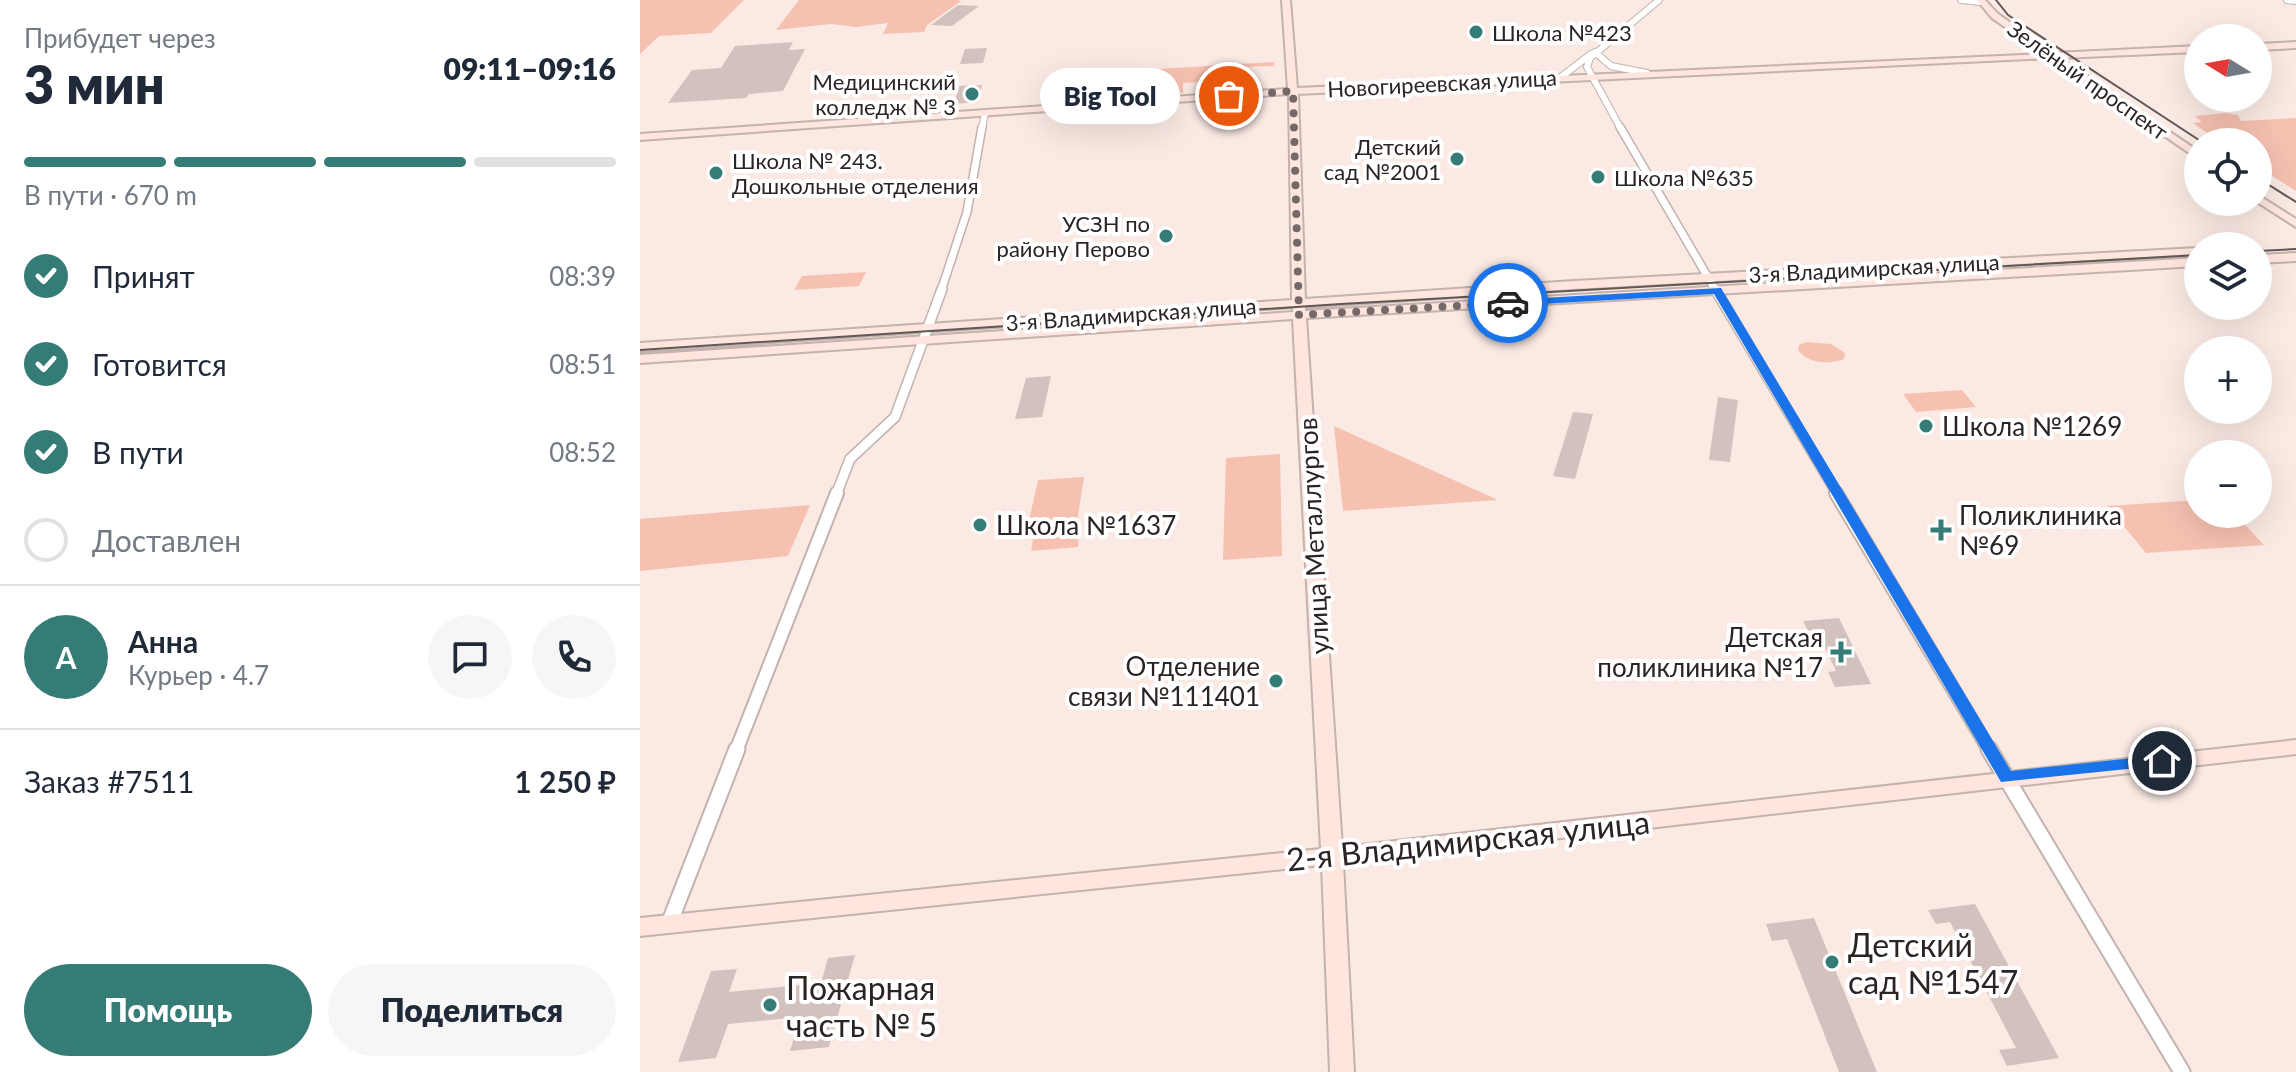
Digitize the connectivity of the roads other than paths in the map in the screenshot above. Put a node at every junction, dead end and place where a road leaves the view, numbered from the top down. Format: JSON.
{"nodes":[{"id":1,"x":1286,"y":0,"type":"edge"},
{"id":2,"x":1659,"y":0,"type":"edge"},
{"id":3,"x":1961,"y":0,"type":"edge"},
{"id":4,"x":2287,"y":0,"type":"edge"},
{"id":5,"x":1983,"y":1,"type":"edge"},
{"id":6,"x":2296,"y":1,"type":"edge"},
{"id":7,"x":2295,"y":46,"type":"edge"},
{"id":8,"x":2272,"y":47,"type":"edge"},
{"id":9,"x":2184,"y":50,"type":"edge"},
{"id":10,"x":1595,"y":52,"type":"junction"},
{"id":11,"x":2057,"y":55,"type":"junction"},
{"id":12,"x":1647,"y":73,"type":"junction"},
{"id":13,"x":1591,"y":75,"type":"junction"},
{"id":14,"x":1561,"y":77,"type":"junction"},
{"id":15,"x":1293,"y":91,"type":"junction"},
{"id":16,"x":985,"y":113,"type":"junction"},
{"id":17,"x":640,"y":137,"type":"edge"},
{"id":18,"x":2184,"y":140,"type":"edge"},
{"id":19,"x":2184,"y":146,"type":"edge"},
{"id":20,"x":2272,"y":200,"type":"edge"},
{"id":21,"x":2272,"y":208,"type":"edge"},
{"id":22,"x":2296,"y":216,"type":"edge"},
{"id":23,"x":2296,"y":224,"type":"edge"},
{"id":24,"x":2296,"y":246,"type":"edge"},
{"id":25,"x":2272,"y":247,"type":"edge"},
{"id":26,"x":2184,"y":252,"type":"edge"},
{"id":27,"x":2296,"y":257,"type":"edge"},
{"id":28,"x":2272,"y":258,"type":"edge"},
{"id":29,"x":2184,"y":263,"type":"edge"},
{"id":30,"x":1709,"y":277,"type":"junction"},
{"id":31,"x":1717,"y":291,"type":"junction"},
{"id":32,"x":1299,"y":309,"type":"junction"},
{"id":33,"x":926,"y":334,"type":"junction"},
{"id":34,"x":640,"y":347,"type":"edge"},
{"id":35,"x":640,"y":359,"type":"edge"},
{"id":36,"x":2296,"y":747,"type":"edge"},
{"id":37,"x":2007,"y":778,"type":"junction"},
{"id":38,"x":1332,"y":856,"type":"junction"},
{"id":39,"x":669,"y":924,"type":"junction"},
{"id":40,"x":640,"y":927,"type":"edge"},
{"id":41,"x":1342,"y":1072,"type":"edge"},
{"id":42,"x":2182,"y":1072,"type":"edge"}],
"edges":[{"from":1,"to":15,"type":"street","name":"улица Металлургов"},
{"from":2,"to":10,"type":"street"},
{"from":3,"to":5,"type":"street"},
{"from":4,"to":6,"type":"street"},
{"from":5,"to":11,"type":"street","name":"Зелёный проспект"},
{"from":7,"to":8,"type":"street"},
{"from":9,"to":11,"type":"street","name":"Новогиреевская улица"},
{"from":10,"to":12,"type":"street"},
{"from":10,"to":13,"type":"street"},
{"from":10,"to":14,"type":"street"},
{"from":11,"to":12,"type":"street","name":"Новогиреевская улица"},
{"from":11,"to":18,"type":"street","name":"Зелёный проспект"},
{"from":11,"to":19,"type":"street","name":"Зелёный проспект"},
{"from":12,"to":13,"type":"street","name":"Новогиреевская улица"},
{"from":13,"to":14,"type":"street","name":"Новогиреевская улица"},
{"from":13,"to":30,"type":"street"},
{"from":14,"to":15,"type":"street","name":"Новогиреевская улица"},
{"from":15,"to":16,"type":"street","name":"Новогиреевская улица"},
{"from":15,"to":32,"type":"street","name":"улица Металлургов"},
{"from":16,"to":17,"type":"street","name":"Новогиреевская улица"},
{"from":16,"to":33,"type":"street"},
{"from":20,"to":22,"type":"street"},
{"from":21,"to":23,"type":"street"},
{"from":24,"to":25,"type":"street"},
{"from":26,"to":30,"type":"street","name":"3-я Владимирская улица"},
{"from":27,"to":28,"type":"street"},
{"from":29,"to":31,"type":"street","name":"3-я Владимирская улица"},
{"from":30,"to":31,"type":"street"},
{"from":30,"to":32,"type":"street","name":"3-я Владимирская улица"},
{"from":31,"to":32,"type":"street","name":"3-я Владимирская улица"},
{"from":31,"to":37,"type":"street"},
{"from":32,"to":33,"type":"street","name":"3-я Владимирская улица"},
{"from":32,"to":38,"type":"street","name":"улица Металлургов"},
{"from":33,"to":34,"type":"street","name":"3-я Владимирская улица"},
{"from":33,"to":35,"type":"street","name":"3-я Владимирская улица"},
{"from":33,"to":39,"type":"street"},
{"from":36,"to":37,"type":"street","name":"2-я Владимирская улица"},
{"from":37,"to":38,"type":"street","name":"2-я Владимирская улица"},
{"from":37,"to":42,"type":"street"},
{"from":38,"to":39,"type":"street","name":"2-я Владимирская улица"},
{"from":38,"to":41,"type":"street","name":"улица Металлургов"},
{"from":39,"to":40,"type":"street","name":"2-я Владимирская улица"}]}
